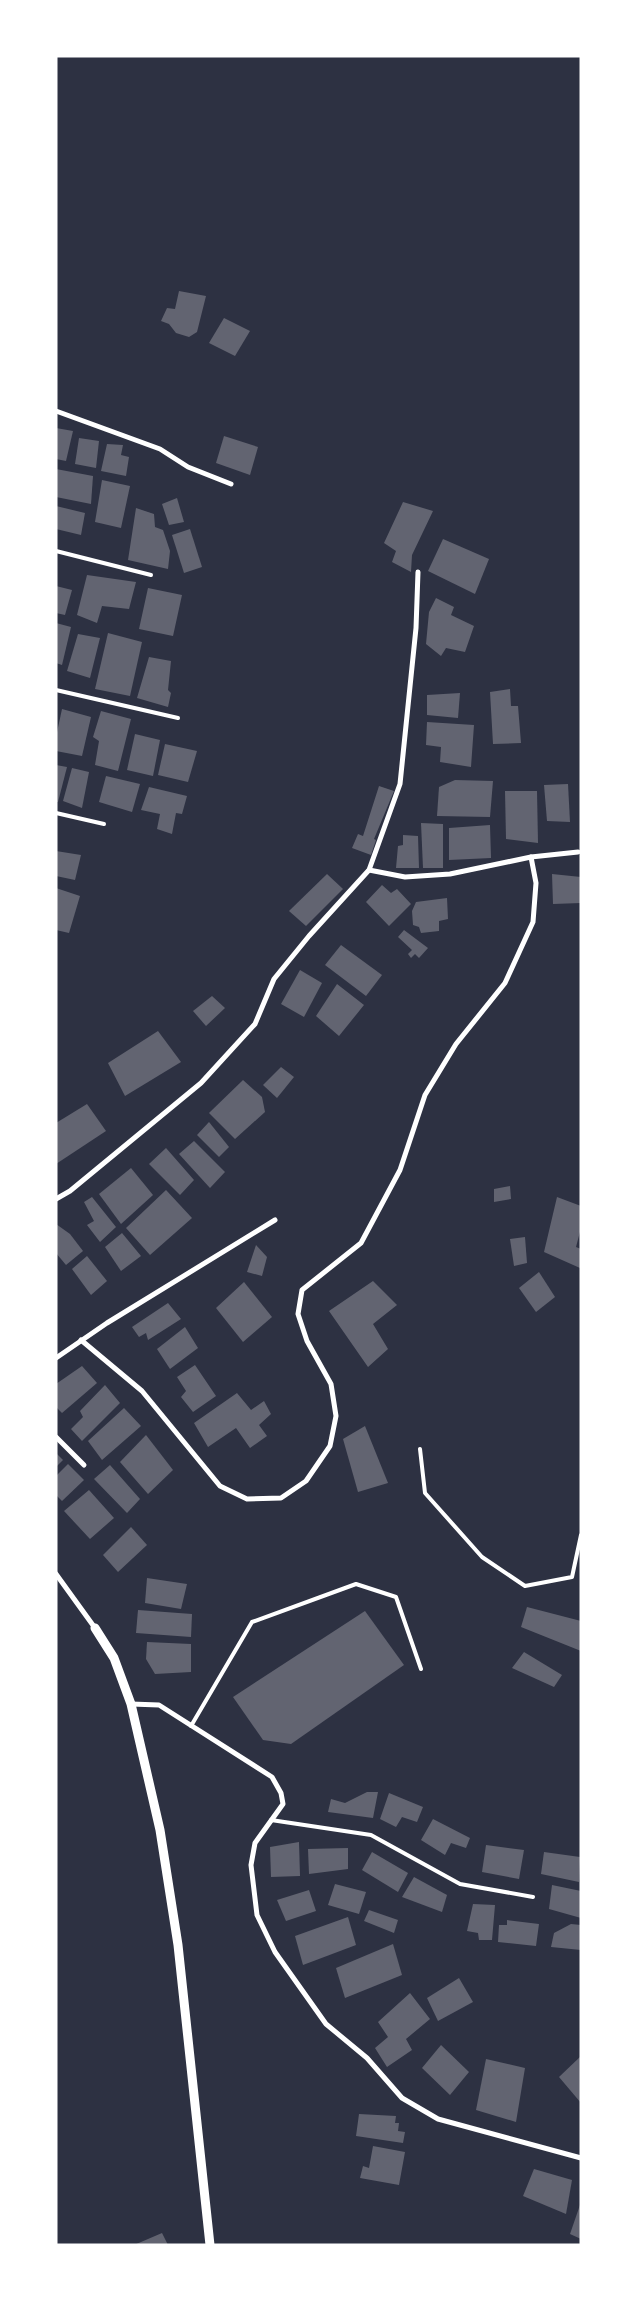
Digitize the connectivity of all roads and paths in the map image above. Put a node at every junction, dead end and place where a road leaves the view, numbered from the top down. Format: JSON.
{"nodes":[{"id":1,"x":56,"y":411,"type":"edge"},
{"id":2,"x":231,"y":484,"type":"dead end"},
{"id":3,"x":56,"y":551,"type":"edge"},
{"id":4,"x":418,"y":572,"type":"dead end"},
{"id":5,"x":151,"y":575,"type":"dead end"},
{"id":6,"x":56,"y":690,"type":"edge"},
{"id":7,"x":178,"y":718,"type":"dead end"},
{"id":8,"x":56,"y":813,"type":"edge"},
{"id":9,"x":104,"y":824,"type":"dead end"},
{"id":10,"x":578,"y":852,"type":"dead end"},
{"id":11,"x":531,"y":857,"type":"junction"},
{"id":12,"x":369,"y":870,"type":"junction"},
{"id":13,"x":56,"y":1199,"type":"edge"},
{"id":14,"x":275,"y":1220,"type":"dead end"},
{"id":15,"x":81,"y":1340,"type":"junction"},
{"id":16,"x":56,"y":1358,"type":"edge"},
{"id":17,"x":56,"y":1437,"type":"edge"},
{"id":18,"x":420,"y":1449,"type":"dead end"},
{"id":19,"x":84,"y":1465,"type":"dead end"},
{"id":20,"x":581,"y":1535,"type":"edge"},
{"id":21,"x":56,"y":1574,"type":"edge"},
{"id":22,"x":95,"y":1628,"type":"joint"},
{"id":23,"x":421,"y":1669,"type":"dead end"},
{"id":24,"x":131,"y":1704,"type":"junction"},
{"id":25,"x":191,"y":1726,"type":"junction"},
{"id":26,"x":271,"y":1820,"type":"junction"},
{"id":27,"x":534,"y":1897,"type":"dead end"},
{"id":28,"x":581,"y":2158,"type":"edge"},
{"id":29,"x":210,"y":2245,"type":"edge"}],
"edges":[{"from":1,"to":2,"type":"street"},
{"from":3,"to":5,"type":"lane"},
{"from":4,"to":12,"type":"street"},
{"from":6,"to":7,"type":"lane"},
{"from":8,"to":9,"type":"lane"},
{"from":10,"to":11,"type":"street"},
{"from":11,"to":12,"type":"street"},
{"from":11,"to":15,"type":"street"},
{"from":12,"to":13,"type":"street"},
{"from":14,"to":15,"type":"street"},
{"from":15,"to":16,"type":"street"},
{"from":17,"to":19,"type":"street"},
{"from":18,"to":20,"type":"lane"},
{"from":21,"to":22,"type":"street"},
{"from":22,"to":24,"type":"street"},
{"from":23,"to":25,"type":"lane"},
{"from":24,"to":25,"type":"street"},
{"from":24,"to":29,"type":"street"},
{"from":25,"to":26,"type":"street"},
{"from":26,"to":27,"type":"lane"},
{"from":26,"to":28,"type":"street"}]}
